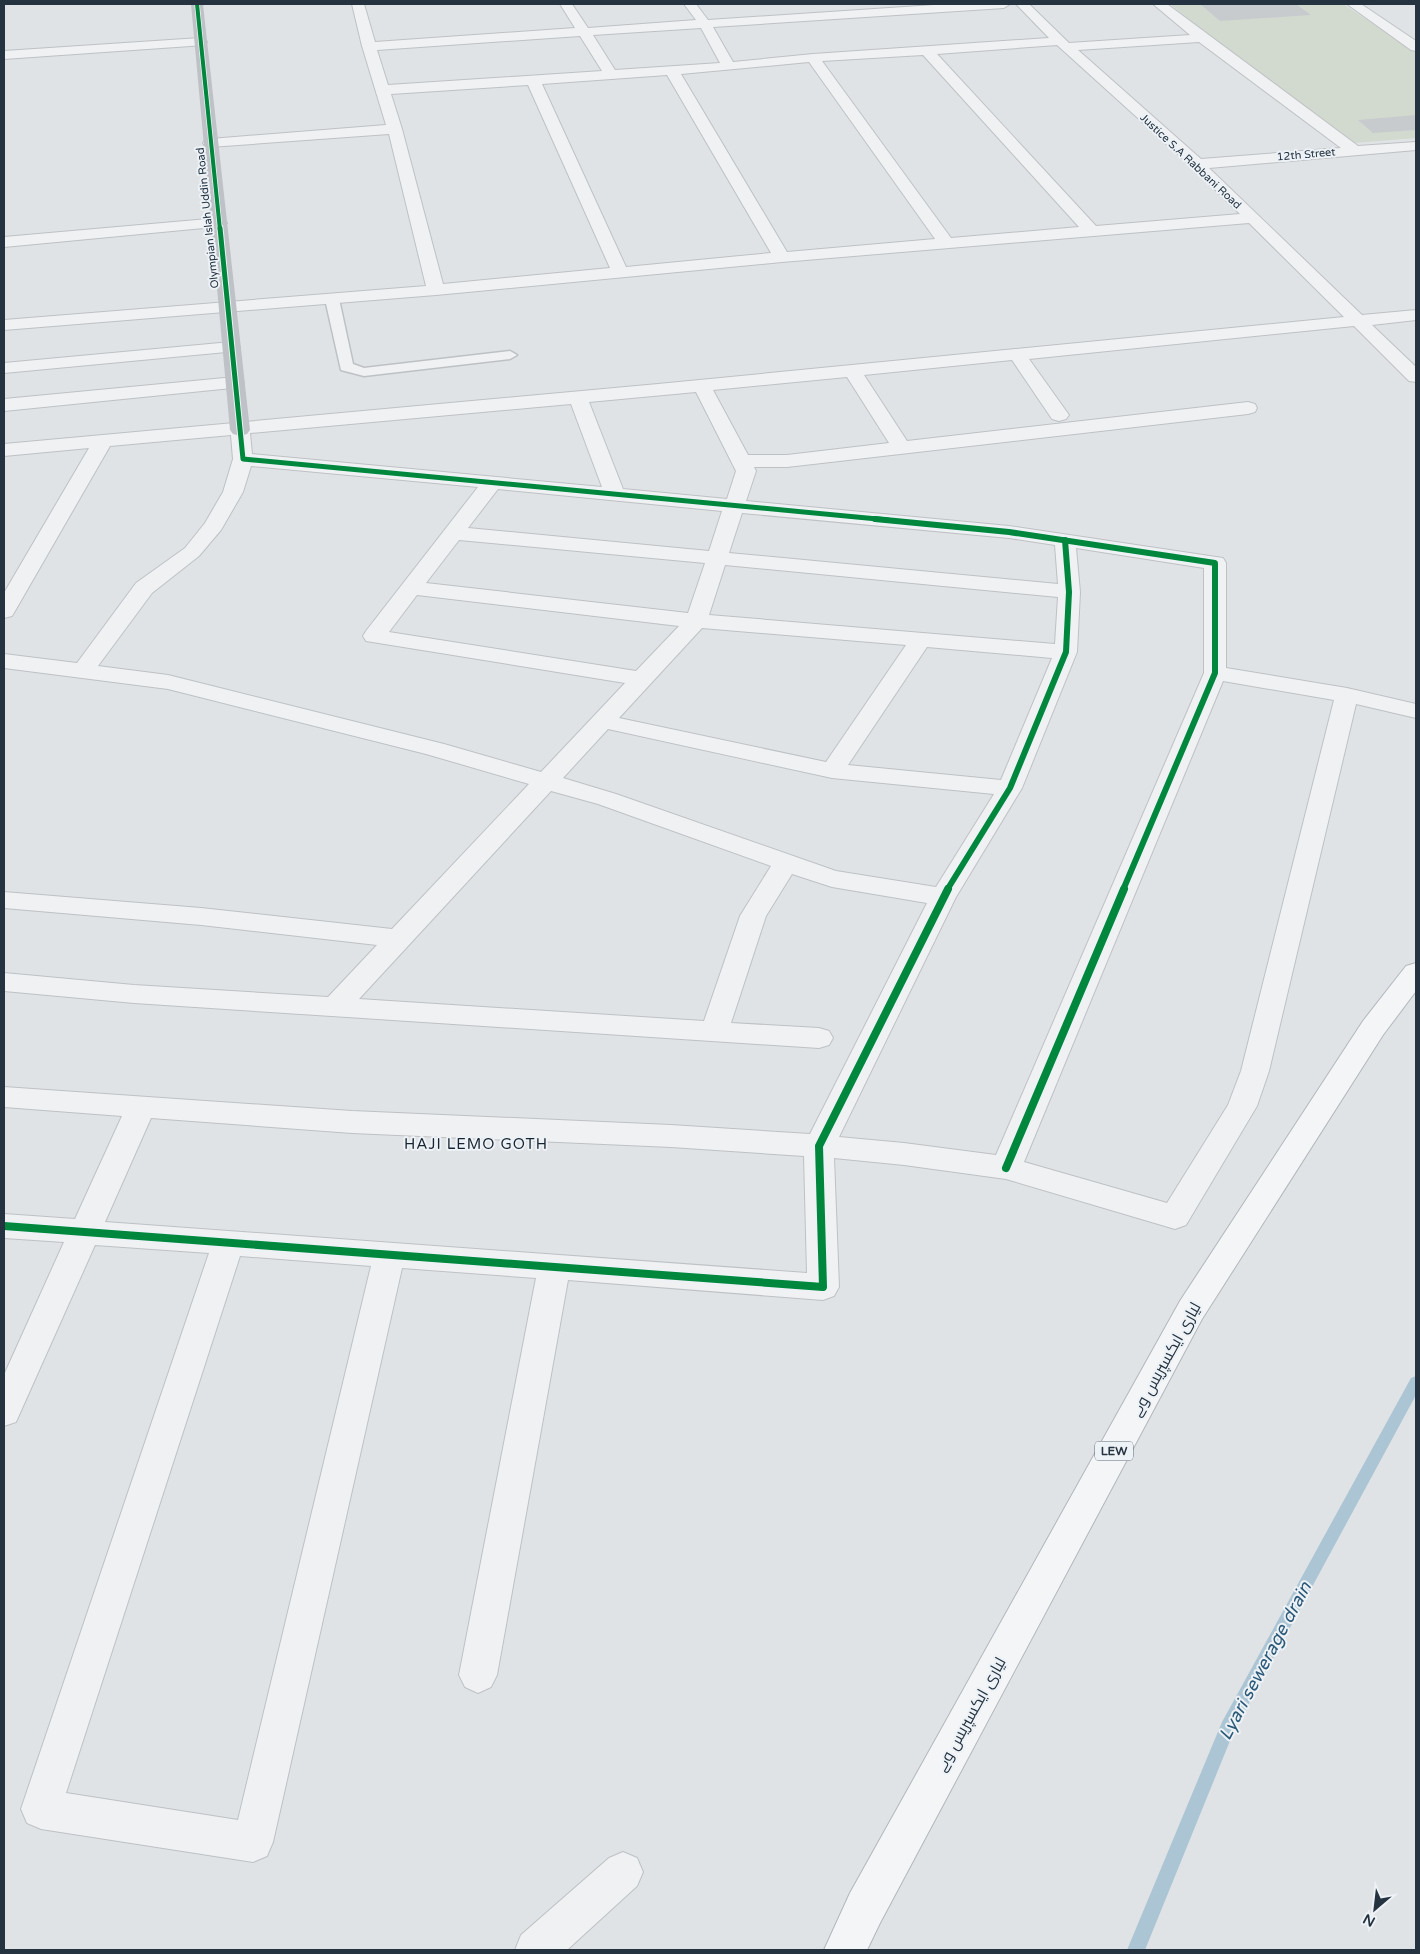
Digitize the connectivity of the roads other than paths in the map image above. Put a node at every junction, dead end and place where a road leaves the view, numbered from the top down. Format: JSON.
{"nodes":[{"id":1,"x":197,"y":4,"type":"edge"},
{"id":2,"x":375,"y":4,"type":"edge"},
{"id":3,"x":566,"y":4,"type":"edge"},
{"id":4,"x":690,"y":4,"type":"edge"},
{"id":5,"x":1004,"y":4,"type":"edge"},
{"id":6,"x":1022,"y":4,"type":"edge"},
{"id":7,"x":1159,"y":4,"type":"edge"},
{"id":8,"x":1353,"y":4,"type":"edge"},
{"id":9,"x":358,"y":5,"type":"edge"},
{"id":10,"x":705,"y":24,"type":"junction"},
{"id":11,"x":584,"y":32,"type":"junction"},
{"id":12,"x":1202,"y":38,"type":"junction"},
{"id":13,"x":200,"y":42,"type":"junction"},
{"id":14,"x":1063,"y":44,"type":"junction"},
{"id":15,"x":369,"y":46,"type":"junction"},
{"id":16,"x":1416,"y":47,"type":"edge"},
{"id":17,"x":926,"y":50,"type":"junction"},
{"id":18,"x":4,"y":55,"type":"edge"},
{"id":19,"x":813,"y":58,"type":"junction"},
{"id":20,"x":729,"y":66,"type":"junction"},
{"id":21,"x":671,"y":70,"type":"junction"},
{"id":22,"x":610,"y":73,"type":"junction"},
{"id":23,"x":534,"y":79,"type":"junction"},
{"id":24,"x":384,"y":90,"type":"junction"},
{"id":25,"x":395,"y":129,"type":"junction"},
{"id":26,"x":210,"y":143,"type":"junction"},
{"id":27,"x":1416,"y":146,"type":"edge"},
{"id":28,"x":1354,"y":150,"type":"junction"},
{"id":29,"x":1197,"y":164,"type":"junction"},
{"id":30,"x":1252,"y":218,"type":"junction"},
{"id":31,"x":219,"y":223,"type":"junction"},
{"id":32,"x":1092,"y":232,"type":"junction"},
{"id":33,"x":4,"y":242,"type":"edge"},
{"id":34,"x":947,"y":244,"type":"junction"},
{"id":35,"x":782,"y":257,"type":"junction"},
{"id":36,"x":620,"y":273,"type":"junction"},
{"id":37,"x":436,"y":290,"type":"junction"},
{"id":38,"x":332,"y":299,"type":"junction"},
{"id":39,"x":228,"y":306,"type":"junction"},
{"id":40,"x":1416,"y":315,"type":"edge"},
{"id":41,"x":1358,"y":320,"type":"junction"},
{"id":42,"x":4,"y":325,"type":"edge"},
{"id":43,"x":231,"y":347,"type":"junction"},
{"id":44,"x":1017,"y":354,"type":"junction"},
{"id":45,"x":510,"y":355,"type":"dead end"},
{"id":46,"x":70,"y":362,"type":"junction"},
{"id":47,"x":4,"y":368,"type":"edge"},
{"id":48,"x":852,"y":371,"type":"junction"},
{"id":49,"x":1416,"y":377,"type":"edge"},
{"id":50,"x":235,"y":383,"type":"junction"},
{"id":51,"x":702,"y":386,"type":"junction"},
{"id":52,"x":578,"y":398,"type":"junction"},
{"id":53,"x":70,"y":399,"type":"junction"},
{"id":54,"x":4,"y":405,"type":"edge"},
{"id":55,"x":1248,"y":408,"type":"dead end"},
{"id":56,"x":1059,"y":415,"type":"dead end"},
{"id":57,"x":240,"y":430,"type":"junction"},
{"id":58,"x":102,"y":442,"type":"junction"},
{"id":59,"x":900,"y":445,"type":"dead end"},
{"id":60,"x":4,"y":450,"type":"edge"},
{"id":61,"x":243,"y":459,"type":"junction"},
{"id":62,"x":740,"y":461,"type":"junction"},
{"id":63,"x":492,"y":483,"type":"junction"},
{"id":64,"x":615,"y":495,"type":"junction"},
{"id":65,"x":734,"y":507,"type":"junction"},
{"id":66,"x":453,"y":533,"type":"junction"},
{"id":67,"x":1065,"y":540,"type":"junction"},
{"id":68,"x":717,"y":560,"type":"junction"},
{"id":69,"x":411,"y":588,"type":"junction"},
{"id":70,"x":1069,"y":592,"type":"junction"},
{"id":71,"x":4,"y":611,"type":"edge"},
{"id":72,"x":696,"y":621,"type":"junction"},
{"id":73,"x":920,"y":640,"type":"junction"},
{"id":74,"x":1066,"y":652,"type":"junction"},
{"id":75,"x":4,"y":661,"type":"edge"},
{"id":76,"x":83,"y":671,"type":"junction"},
{"id":77,"x":1215,"y":673,"type":"junction"},
{"id":78,"x":641,"y":679,"type":"junction"},
{"id":79,"x":1346,"y":695,"type":"junction"},
{"id":80,"x":1416,"y":711,"type":"edge"},
{"id":81,"x":602,"y":720,"type":"junction"},
{"id":82,"x":832,"y":771,"type":"junction"},
{"id":83,"x":545,"y":781,"type":"junction"},
{"id":84,"x":1010,"y":788,"type":"junction"},
{"id":85,"x":786,"y":863,"type":"junction"},
{"id":86,"x":943,"y":897,"type":"junction"},
{"id":87,"x":4,"y":900,"type":"edge"},
{"id":88,"x":398,"y":939,"type":"junction"},
{"id":89,"x":1416,"y":972,"type":"edge"},
{"id":90,"x":4,"y":982,"type":"edge"},
{"id":91,"x":335,"y":1007,"type":"junction"},
{"id":92,"x":714,"y":1032,"type":"junction"},
{"id":93,"x":819,"y":1038,"type":"dead end"},
{"id":94,"x":4,"y":1097,"type":"edge"},
{"id":95,"x":141,"y":1107,"type":"junction"},
{"id":96,"x":819,"y":1146,"type":"junction"},
{"id":97,"x":1006,"y":1168,"type":"junction"},
{"id":98,"x":4,"y":1226,"type":"edge"},
{"id":99,"x":85,"y":1231,"type":"junction"},
{"id":100,"x":228,"y":1242,"type":"junction"},
{"id":101,"x":389,"y":1255,"type":"junction"},
{"id":102,"x":554,"y":1267,"type":"junction"},
{"id":103,"x":4,"y":1412,"type":"edge"},
{"id":104,"x":478,"y":1675,"type":"dead end"},
{"id":105,"x":623,"y":1872,"type":"dead end"},
{"id":106,"x":536,"y":1950,"type":"edge"},
{"id":107,"x":844,"y":1950,"type":"edge"}],
"edges":[{"from":1,"to":13,"type":"street","name":"Olympian Islah Uddin Road"},
{"from":2,"to":9,"type":"street"},
{"from":3,"to":11,"type":"street"},
{"from":4,"to":10,"type":"street"},
{"from":5,"to":10,"type":"street"},
{"from":6,"to":14,"type":"street","name":"Justice S.A Rabbani Road"},
{"from":7,"to":12,"type":"street"},
{"from":8,"to":16,"type":"street"},
{"from":9,"to":15,"type":"street"},
{"from":10,"to":11,"type":"street"},
{"from":10,"to":20,"type":"street"},
{"from":11,"to":15,"type":"street"},
{"from":11,"to":22,"type":"street"},
{"from":12,"to":14,"type":"street"},
{"from":12,"to":28,"type":"street"},
{"from":13,"to":18,"type":"street"},
{"from":13,"to":26,"type":"street","name":"Olympian Islah Uddin Road"},
{"from":14,"to":17,"type":"street"},
{"from":14,"to":29,"type":"street","name":"Justice S.A Rabbani Road"},
{"from":15,"to":24,"type":"street"},
{"from":17,"to":19,"type":"street"},
{"from":17,"to":32,"type":"street"},
{"from":19,"to":20,"type":"street"},
{"from":19,"to":34,"type":"street"},
{"from":20,"to":21,"type":"street"},
{"from":21,"to":22,"type":"street"},
{"from":21,"to":35,"type":"street"},
{"from":22,"to":23,"type":"street"},
{"from":23,"to":24,"type":"street"},
{"from":23,"to":36,"type":"street"},
{"from":24,"to":25,"type":"street"},
{"from":25,"to":26,"type":"street"},
{"from":25,"to":37,"type":"street"},
{"from":26,"to":31,"type":"street","name":"Olympian Islah Uddin Road"},
{"from":27,"to":28,"type":"street","name":"12th Street"},
{"from":28,"to":29,"type":"street","name":"12th Street"},
{"from":29,"to":30,"type":"street","name":"Justice S.A Rabbani Road"},
{"from":30,"to":32,"type":"street"},
{"from":30,"to":41,"type":"street","name":"Justice S.A Rabbani Road"},
{"from":31,"to":33,"type":"street"},
{"from":31,"to":39,"type":"street","name":"Olympian Islah Uddin Road"},
{"from":32,"to":34,"type":"street"},
{"from":34,"to":35,"type":"street"},
{"from":35,"to":36,"type":"street"},
{"from":36,"to":37,"type":"street"},
{"from":37,"to":38,"type":"street"},
{"from":38,"to":39,"type":"street"},
{"from":38,"to":45,"type":"lane"},
{"from":39,"to":42,"type":"street"},
{"from":39,"to":43,"type":"street","name":"Olympian Islah Uddin Road"},
{"from":40,"to":41,"type":"street"},
{"from":41,"to":44,"type":"street"},
{"from":41,"to":49,"type":"street","name":"Justice S.A Rabbani Road"},
{"from":43,"to":46,"type":"street"},
{"from":43,"to":50,"type":"street","name":"Olympian Islah Uddin Road"},
{"from":44,"to":48,"type":"street"},
{"from":44,"to":56,"type":"street"},
{"from":46,"to":47,"type":"street"},
{"from":46,"to":53,"type":"street"},
{"from":48,"to":51,"type":"street"},
{"from":48,"to":59,"type":"street"},
{"from":50,"to":53,"type":"street"},
{"from":50,"to":57,"type":"street","name":"Olympian Islah Uddin Road"},
{"from":51,"to":52,"type":"street"},
{"from":51,"to":62,"type":"street"},
{"from":52,"to":57,"type":"street"},
{"from":52,"to":64,"type":"street"},
{"from":53,"to":54,"type":"street"},
{"from":55,"to":62,"type":"street"},
{"from":57,"to":58,"type":"street"},
{"from":57,"to":61,"type":"street"},
{"from":58,"to":60,"type":"street"},
{"from":58,"to":71,"type":"street"},
{"from":61,"to":63,"type":"street"},
{"from":61,"to":76,"type":"street"},
{"from":62,"to":65,"type":"street"},
{"from":63,"to":64,"type":"street"},
{"from":63,"to":66,"type":"street"},
{"from":64,"to":65,"type":"street"},
{"from":65,"to":67,"type":"street"},
{"from":65,"to":68,"type":"street"},
{"from":66,"to":68,"type":"street"},
{"from":66,"to":69,"type":"street"},
{"from":67,"to":70,"type":"street"},
{"from":67,"to":77,"type":"street"},
{"from":68,"to":70,"type":"street"},
{"from":68,"to":72,"type":"street"},
{"from":69,"to":72,"type":"street"},
{"from":69,"to":78,"type":"street"},
{"from":70,"to":74,"type":"street"},
{"from":72,"to":73,"type":"street"},
{"from":72,"to":78,"type":"street"},
{"from":73,"to":74,"type":"street"},
{"from":73,"to":82,"type":"street"},
{"from":74,"to":84,"type":"street"},
{"from":75,"to":76,"type":"street"},
{"from":76,"to":83,"type":"street"},
{"from":77,"to":79,"type":"street"},
{"from":77,"to":97,"type":"street"},
{"from":78,"to":81,"type":"street"},
{"from":79,"to":80,"type":"street"},
{"from":79,"to":97,"type":"street"},
{"from":81,"to":82,"type":"street"},
{"from":81,"to":83,"type":"street"},
{"from":82,"to":84,"type":"street"},
{"from":83,"to":85,"type":"street"},
{"from":83,"to":88,"type":"street"},
{"from":84,"to":86,"type":"street"},
{"from":85,"to":86,"type":"street"},
{"from":85,"to":92,"type":"street"},
{"from":86,"to":96,"type":"street"},
{"from":87,"to":88,"type":"street"},
{"from":88,"to":91,"type":"street"},
{"from":89,"to":107,"type":"highway","name":"لیاری ایکسپریس وے","number":"LEW"},
{"from":90,"to":91,"type":"street"},
{"from":91,"to":92,"type":"street"},
{"from":92,"to":93,"type":"street"},
{"from":94,"to":95,"type":"street"},
{"from":95,"to":96,"type":"street"},
{"from":95,"to":99,"type":"street"},
{"from":96,"to":97,"type":"street"},
{"from":96,"to":102,"type":"street"},
{"from":98,"to":99,"type":"street"},
{"from":99,"to":100,"type":"street"},
{"from":99,"to":103,"type":"street"},
{"from":100,"to":101,"type":"street"},
{"from":100,"to":101,"type":"street"},
{"from":101,"to":102,"type":"street"},
{"from":102,"to":104,"type":"street"},
{"from":105,"to":106,"type":"street"}]}
